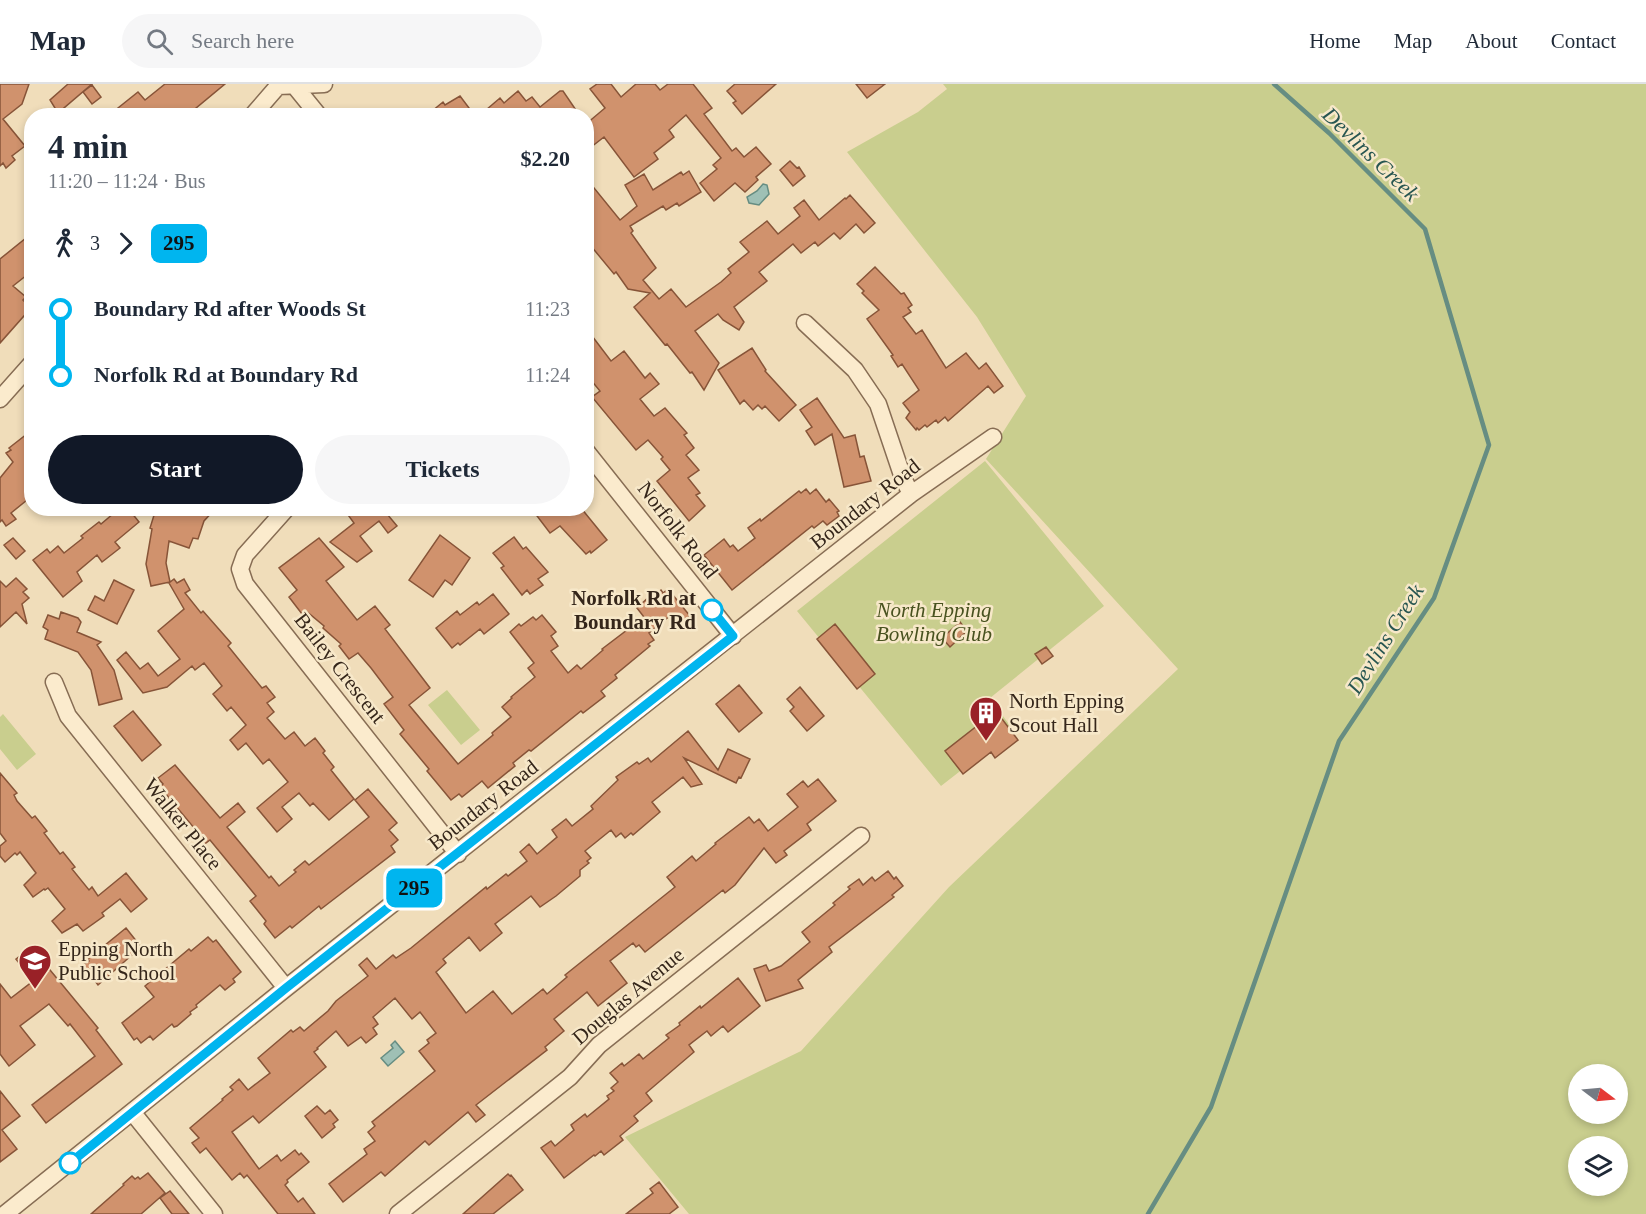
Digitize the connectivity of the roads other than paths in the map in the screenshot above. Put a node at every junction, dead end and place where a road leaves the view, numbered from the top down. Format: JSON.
{"nodes":[{"id":1,"x":324,"y":84,"type":"edge"},
{"id":2,"x":295,"y":85,"type":"edge"},
{"id":3,"x":259,"y":108,"type":"edge"},
{"id":4,"x":313,"y":108,"type":"edge"},
{"id":5,"x":806,"y":323,"type":"dead end"},
{"id":6,"x":24,"y":372,"type":"edge"},
{"id":7,"x":0,"y":399,"type":"edge"},
{"id":8,"x":993,"y":437,"type":"dead end"},
{"id":9,"x":594,"y":461,"type":"edge"},
{"id":10,"x":911,"y":494,"type":"junction"},
{"id":11,"x":279,"y":516,"type":"edge"},
{"id":12,"x":733,"y":636,"type":"junction"},
{"id":13,"x":54,"y":682,"type":"dead end"},
{"id":14,"x":861,"y":836,"type":"dead end"},
{"id":15,"x":458,"y":854,"type":"junction"},
{"id":16,"x":286,"y":988,"type":"junction"},
{"id":17,"x":133,"y":1113,"type":"junction"},
{"id":18,"x":5,"y":1214,"type":"edge"},
{"id":19,"x":214,"y":1214,"type":"edge"},
{"id":20,"x":398,"y":1214,"type":"edge"}],
"edges":[{"from":1,"to":2,"type":"street"},
{"from":2,"to":3,"type":"street"},
{"from":2,"to":4,"type":"street"},
{"from":5,"to":10,"type":"street"},
{"from":6,"to":7,"type":"street"},
{"from":8,"to":10,"type":"street","name":"Boundary Road"},
{"from":9,"to":12,"type":"street","name":"Norfolk Road"},
{"from":10,"to":12,"type":"street","name":"Boundary Road"},
{"from":11,"to":15,"type":"street","name":"Bailey Crescent"},
{"from":12,"to":15,"type":"street","name":"Boundary Road"},
{"from":13,"to":16,"type":"street","name":"Walker Place"},
{"from":14,"to":20,"type":"street","name":"Douglas Avenue"},
{"from":15,"to":16,"type":"street","name":"Boundary Road"},
{"from":16,"to":17,"type":"street","name":"Boundary Road"},
{"from":17,"to":18,"type":"street","name":"Boundary Road"},
{"from":17,"to":19,"type":"street"}]}
